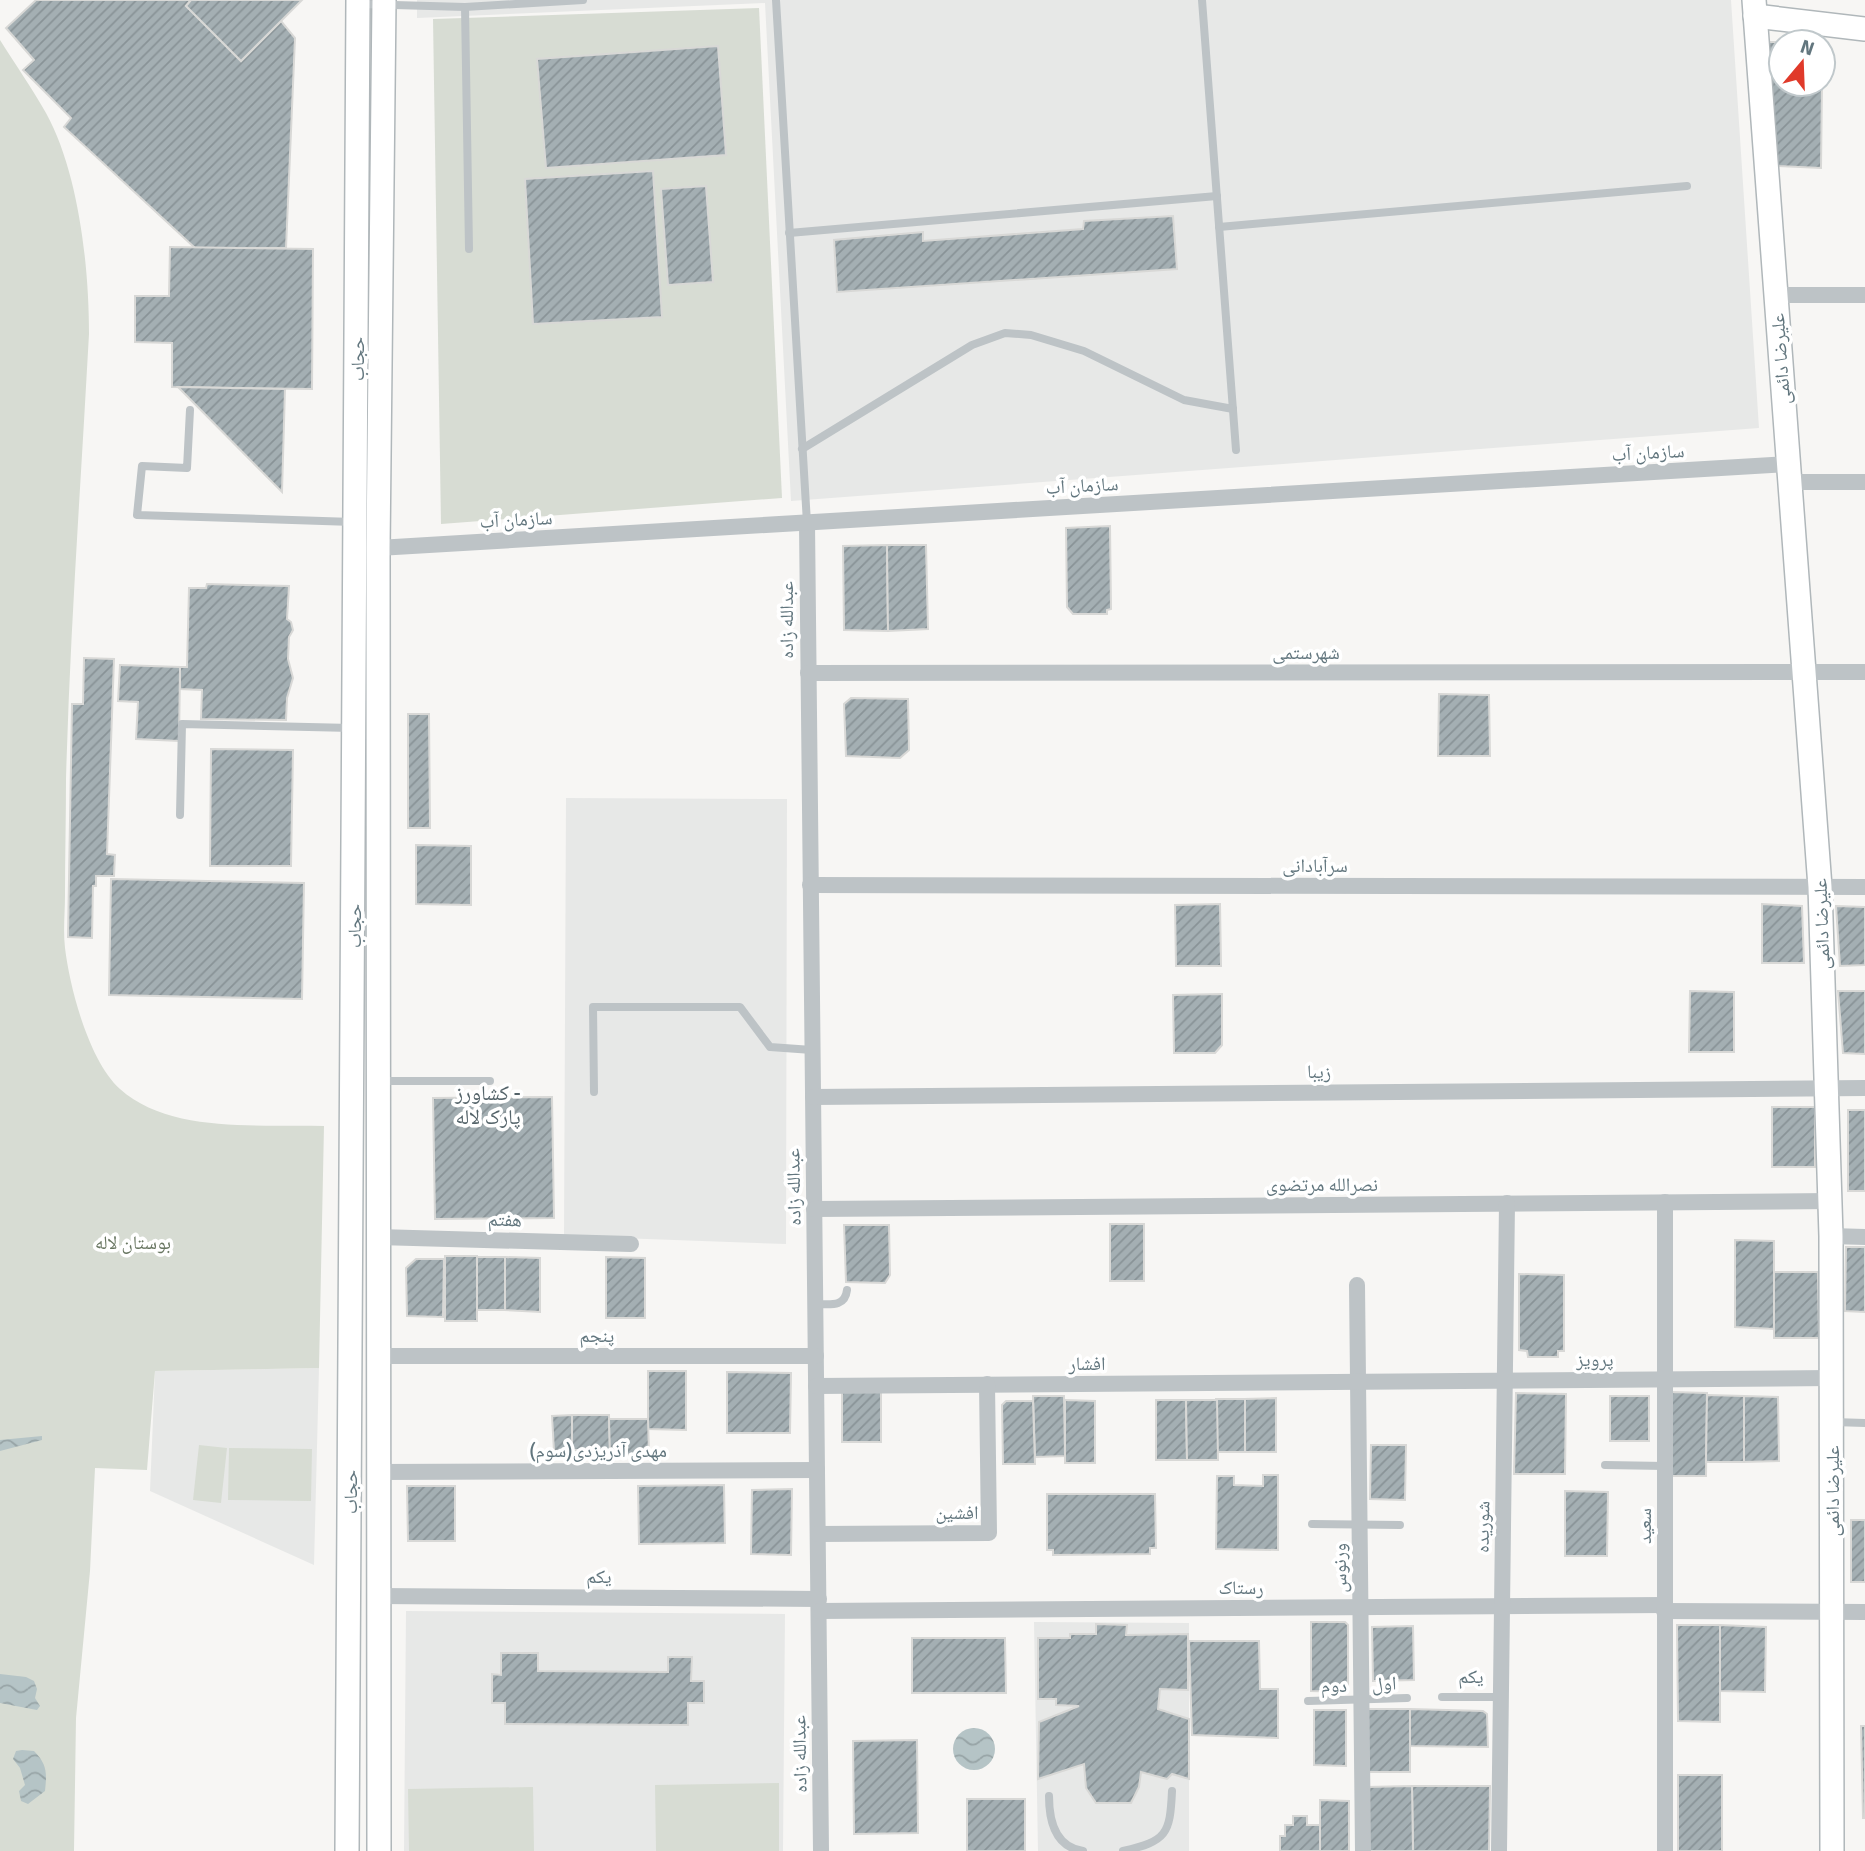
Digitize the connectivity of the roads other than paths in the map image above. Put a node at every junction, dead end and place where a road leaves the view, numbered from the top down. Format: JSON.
{"nodes":[{"id":1,"x":583,"y":0,"type":"edge"},
{"id":2,"x":776,"y":0,"type":"edge"},
{"id":3,"x":1202,"y":0,"type":"edge"},
{"id":4,"x":358,"y":2,"type":"edge"},
{"id":5,"x":384,"y":2,"type":"edge"},
{"id":6,"x":466,"y":7,"type":"junction"},
{"id":7,"x":1755,"y":8,"type":"edge"},
{"id":8,"x":1865,"y":29,"type":"edge"},
{"id":9,"x":1687,"y":186,"type":"dead end"},
{"id":10,"x":1217,"y":196,"type":"junction"},
{"id":11,"x":1219,"y":227,"type":"junction"},
{"id":12,"x":789,"y":233,"type":"junction"},
{"id":13,"x":469,"y":249,"type":"dead end"},
{"id":14,"x":1776,"y":295,"type":"junction"},
{"id":15,"x":1865,"y":295,"type":"edge"},
{"id":16,"x":1233,"y":409,"type":"junction"},
{"id":17,"x":190,"y":410,"type":"dead end"},
{"id":18,"x":802,"y":449,"type":"junction"},
{"id":19,"x":1236,"y":450,"type":"dead end"},
{"id":20,"x":1789,"y":473,"type":"junction"},
{"id":21,"x":1865,"y":482,"type":"edge"},
{"id":22,"x":356,"y":522,"type":"junction"},
{"id":23,"x":807,"y":523,"type":"junction"},
{"id":24,"x":367,"y":549,"type":"junction"},
{"id":25,"x":1804,"y":672,"type":"junction"},
{"id":26,"x":1865,"y":672,"type":"edge"},
{"id":27,"x":808,"y":673,"type":"junction"},
{"id":28,"x":355,"y":728,"type":"junction"},
{"id":29,"x":180,"y":815,"type":"dead end"},
{"id":30,"x":810,"y":885,"type":"junction"},
{"id":31,"x":1820,"y":887,"type":"junction"},
{"id":32,"x":1865,"y":887,"type":"edge"},
{"id":33,"x":812,"y":1049,"type":"junction"},
{"id":34,"x":379,"y":1080,"type":"junction"},
{"id":35,"x":489,"y":1081,"type":"dead end"},
{"id":36,"x":1826,"y":1088,"type":"junction"},
{"id":37,"x":1865,"y":1088,"type":"edge"},
{"id":38,"x":594,"y":1092,"type":"dead end"},
{"id":39,"x":813,"y":1097,"type":"junction"},
{"id":40,"x":352,"y":1175,"type":"junction"},
{"id":41,"x":379,"y":1175,"type":"junction"},
{"id":42,"x":1830,"y":1200,"type":"junction"},
{"id":43,"x":1665,"y":1202,"type":"junction"},
{"id":44,"x":1507,"y":1203,"type":"junction"},
{"id":45,"x":814,"y":1209,"type":"junction"},
{"id":46,"x":378,"y":1237,"type":"junction"},
{"id":47,"x":1831,"y":1237,"type":"junction"},
{"id":48,"x":1865,"y":1237,"type":"edge"},
{"id":49,"x":631,"y":1244,"type":"dead end"},
{"id":50,"x":1357,"y":1285,"type":"dead end"},
{"id":51,"x":847,"y":1290,"type":"dead end"},
{"id":52,"x":815,"y":1304,"type":"junction"},
{"id":53,"x":379,"y":1356,"type":"junction"},
{"id":54,"x":816,"y":1356,"type":"junction"},
{"id":55,"x":1831,"y":1378,"type":"junction"},
{"id":56,"x":1664,"y":1379,"type":"junction"},
{"id":57,"x":1505,"y":1380,"type":"junction"},
{"id":58,"x":1358,"y":1381,"type":"junction"},
{"id":59,"x":987,"y":1384,"type":"junction"},
{"id":60,"x":816,"y":1386,"type":"junction"},
{"id":61,"x":1832,"y":1422,"type":"junction"},
{"id":62,"x":1865,"y":1423,"type":"edge"},
{"id":63,"x":1605,"y":1465,"type":"dead end"},
{"id":64,"x":1665,"y":1466,"type":"junction"},
{"id":65,"x":817,"y":1470,"type":"junction"},
{"id":66,"x":350,"y":1472,"type":"junction"},
{"id":67,"x":379,"y":1472,"type":"junction"},
{"id":68,"x":1312,"y":1524,"type":"dead end"},
{"id":69,"x":1360,"y":1525,"type":"junction"},
{"id":70,"x":1400,"y":1525,"type":"dead end"},
{"id":71,"x":818,"y":1534,"type":"junction"},
{"id":72,"x":349,"y":1596,"type":"junction"},
{"id":73,"x":379,"y":1596,"type":"junction"},
{"id":74,"x":819,"y":1605,"type":"junction"},
{"id":75,"x":1502,"y":1606,"type":"junction"},
{"id":76,"x":1361,"y":1607,"type":"junction"},
{"id":77,"x":1664,"y":1608,"type":"junction"},
{"id":78,"x":1832,"y":1612,"type":"junction"},
{"id":79,"x":1865,"y":1612,"type":"edge"},
{"id":80,"x":1501,"y":1697,"type":"junction"},
{"id":81,"x":1407,"y":1698,"type":"dead end"},
{"id":82,"x":1442,"y":1698,"type":"dead end"},
{"id":83,"x":1362,"y":1700,"type":"junction"},
{"id":84,"x":1308,"y":1701,"type":"dead end"},
{"id":85,"x":348,"y":1777,"type":"junction"},
{"id":86,"x":379,"y":1778,"type":"junction"},
{"id":87,"x":1172,"y":1791,"type":"dead end"},
{"id":88,"x":1049,"y":1796,"type":"dead end"},
{"id":89,"x":347,"y":1851,"type":"edge"},
{"id":90,"x":379,"y":1851,"type":"edge"},
{"id":91,"x":821,"y":1851,"type":"edge"},
{"id":92,"x":1083,"y":1851,"type":"edge"},
{"id":93,"x":1124,"y":1851,"type":"edge"},
{"id":94,"x":1363,"y":1851,"type":"edge"},
{"id":95,"x":1499,"y":1851,"type":"edge"},
{"id":96,"x":1664,"y":1851,"type":"edge"},
{"id":97,"x":1832,"y":1851,"type":"edge"}],
"edges":[{"from":1,"to":6,"type":"lane"},
{"from":2,"to":12,"type":"lane"},
{"from":3,"to":10,"type":"lane"},
{"from":4,"to":5,"type":"lane"},
{"from":4,"to":22,"type":"main road","name":"حجاب"},
{"from":5,"to":6,"type":"lane"},
{"from":5,"to":24,"type":"main road","name":"حجاب"},
{"from":6,"to":13,"type":"lane"},
{"from":7,"to":8,"type":"main road"},
{"from":7,"to":14,"type":"main road","name":"علیرضا دائمی"},
{"from":9,"to":11,"type":"lane"},
{"from":10,"to":11,"type":"lane"},
{"from":10,"to":12,"type":"lane"},
{"from":11,"to":16,"type":"lane"},
{"from":12,"to":18,"type":"lane"},
{"from":14,"to":15,"type":"street"},
{"from":14,"to":20,"type":"main road","name":"علیرضا دائمی"},
{"from":16,"to":18,"type":"lane"},
{"from":16,"to":19,"type":"lane"},
{"from":17,"to":22,"type":"lane"},
{"from":18,"to":23,"type":"lane"},
{"from":20,"to":21,"type":"street","name":"سازمان آب"},
{"from":20,"to":23,"type":"street","name":"سازمان آب"},
{"from":20,"to":25,"type":"main road","name":"علیرضا دائمی"},
{"from":22,"to":24,"type":"main road","name":"حجاب"},
{"from":23,"to":24,"type":"street","name":"سازمان آب"},
{"from":23,"to":27,"type":"street","name":"عبدالله زاده"},
{"from":24,"to":28,"type":"main road","name":"حجاب"},
{"from":24,"to":34,"type":"main road","name":"حجاب"},
{"from":25,"to":26,"type":"street","name":"شهرستمی"},
{"from":25,"to":27,"type":"street","name":"شهرستمی"},
{"from":25,"to":31,"type":"main road","name":"علیرضا دائمی"},
{"from":27,"to":30,"type":"street","name":"عبدالله زاده"},
{"from":28,"to":29,"type":"lane"},
{"from":28,"to":40,"type":"main road","name":"حجاب"},
{"from":30,"to":31,"type":"street","name":"سرآبادانی"},
{"from":30,"to":33,"type":"street","name":"عبدالله زاده"},
{"from":31,"to":32,"type":"street","name":"سرآبادانی"},
{"from":31,"to":36,"type":"main road","name":"علیرضا دائمی"},
{"from":33,"to":38,"type":"lane"},
{"from":33,"to":39,"type":"street","name":"عبدالله زاده"},
{"from":34,"to":35,"type":"lane"},
{"from":34,"to":41,"type":"main road","name":"حجاب"},
{"from":36,"to":37,"type":"street","name":"زیبا"},
{"from":36,"to":39,"type":"street","name":"زیبا"},
{"from":36,"to":42,"type":"main road","name":"علیرضا دائمی"},
{"from":39,"to":45,"type":"street","name":"عبدالله زاده"},
{"from":40,"to":41,"type":"main road"},
{"from":40,"to":66,"type":"main road","name":"حجاب"},
{"from":41,"to":46,"type":"main road","name":"حجاب"},
{"from":42,"to":43,"type":"street","name":"نصرالله مرتضوی"},
{"from":42,"to":47,"type":"main road","name":"علیرضا دائمی"},
{"from":43,"to":44,"type":"street","name":"نصرالله مرتضوی"},
{"from":43,"to":56,"type":"street","name":"سعید"},
{"from":44,"to":45,"type":"street","name":"نصرالله مرتضوی"},
{"from":44,"to":57,"type":"street","name":"شوریده"},
{"from":45,"to":52,"type":"street","name":"عبدالله زاده"},
{"from":46,"to":49,"type":"street","name":"هفتم"},
{"from":46,"to":53,"type":"main road","name":"حجاب"},
{"from":47,"to":48,"type":"street"},
{"from":47,"to":55,"type":"main road","name":"علیرضا دائمی"},
{"from":50,"to":58,"type":"street","name":"ورنوس"},
{"from":51,"to":52,"type":"lane"},
{"from":52,"to":54,"type":"street","name":"عبدالله زاده"},
{"from":53,"to":54,"type":"street","name":"پنجم"},
{"from":53,"to":67,"type":"main road","name":"حجاب"},
{"from":54,"to":60,"type":"street","name":"عبدالله زاده"},
{"from":55,"to":56,"type":"street","name":"پرویز"},
{"from":55,"to":61,"type":"main road","name":"علیرضا دائمی"},
{"from":56,"to":57,"type":"street","name":"پرویز"},
{"from":56,"to":64,"type":"street","name":"سعید"},
{"from":57,"to":58,"type":"street","name":"پرویز"},
{"from":57,"to":75,"type":"street","name":"شوریده"},
{"from":58,"to":59,"type":"street","name":"افشار"},
{"from":58,"to":69,"type":"street","name":"ورنوس"},
{"from":59,"to":60,"type":"street","name":"افشار"},
{"from":59,"to":71,"type":"street","name":"افشین"},
{"from":60,"to":65,"type":"street","name":"عبدالله زاده"},
{"from":61,"to":62,"type":"lane"},
{"from":61,"to":78,"type":"main road","name":"علیرضا دائمی"},
{"from":63,"to":64,"type":"lane"},
{"from":64,"to":77,"type":"street","name":"سعید"},
{"from":65,"to":67,"type":"street","name":"مهدی آذریزدی(سوم)"},
{"from":65,"to":71,"type":"street","name":"عبدالله زاده"},
{"from":66,"to":67,"type":"main road"},
{"from":66,"to":72,"type":"main road","name":"حجاب"},
{"from":67,"to":73,"type":"main road","name":"حجاب"},
{"from":68,"to":69,"type":"lane"},
{"from":69,"to":70,"type":"lane"},
{"from":69,"to":76,"type":"street","name":"ورنوس"},
{"from":71,"to":74,"type":"street","name":"عبدالله زاده"},
{"from":72,"to":73,"type":"main road"},
{"from":72,"to":85,"type":"main road","name":"حجاب"},
{"from":73,"to":74,"type":"street","name":"یکم"},
{"from":73,"to":86,"type":"main road","name":"حجاب"},
{"from":74,"to":76,"type":"street","name":"رستاک"},
{"from":74,"to":91,"type":"street","name":"عبدالله زاده"},
{"from":75,"to":76,"type":"street","name":"رستاک"},
{"from":75,"to":77,"type":"street","name":"رستاک"},
{"from":75,"to":80,"type":"street","name":"شوریده"},
{"from":76,"to":83,"type":"street","name":"ورنوس"},
{"from":77,"to":78,"type":"street","name":"رستاک"},
{"from":77,"to":96,"type":"street","name":"سعید"},
{"from":78,"to":79,"type":"street","name":"رستاک"},
{"from":78,"to":97,"type":"main road","name":"علیرضا دائمی"},
{"from":80,"to":82,"type":"lane","name":"یکم"},
{"from":80,"to":95,"type":"street","name":"شوریده"},
{"from":81,"to":83,"type":"lane","name":"اول"},
{"from":83,"to":84,"type":"lane","name":"دوم"},
{"from":83,"to":94,"type":"street","name":"ورنوس"},
{"from":85,"to":86,"type":"main road"},
{"from":85,"to":89,"type":"main road","name":"حجاب"},
{"from":86,"to":90,"type":"main road","name":"حجاب"},
{"from":87,"to":93,"type":"lane"},
{"from":88,"to":92,"type":"lane"}]}
